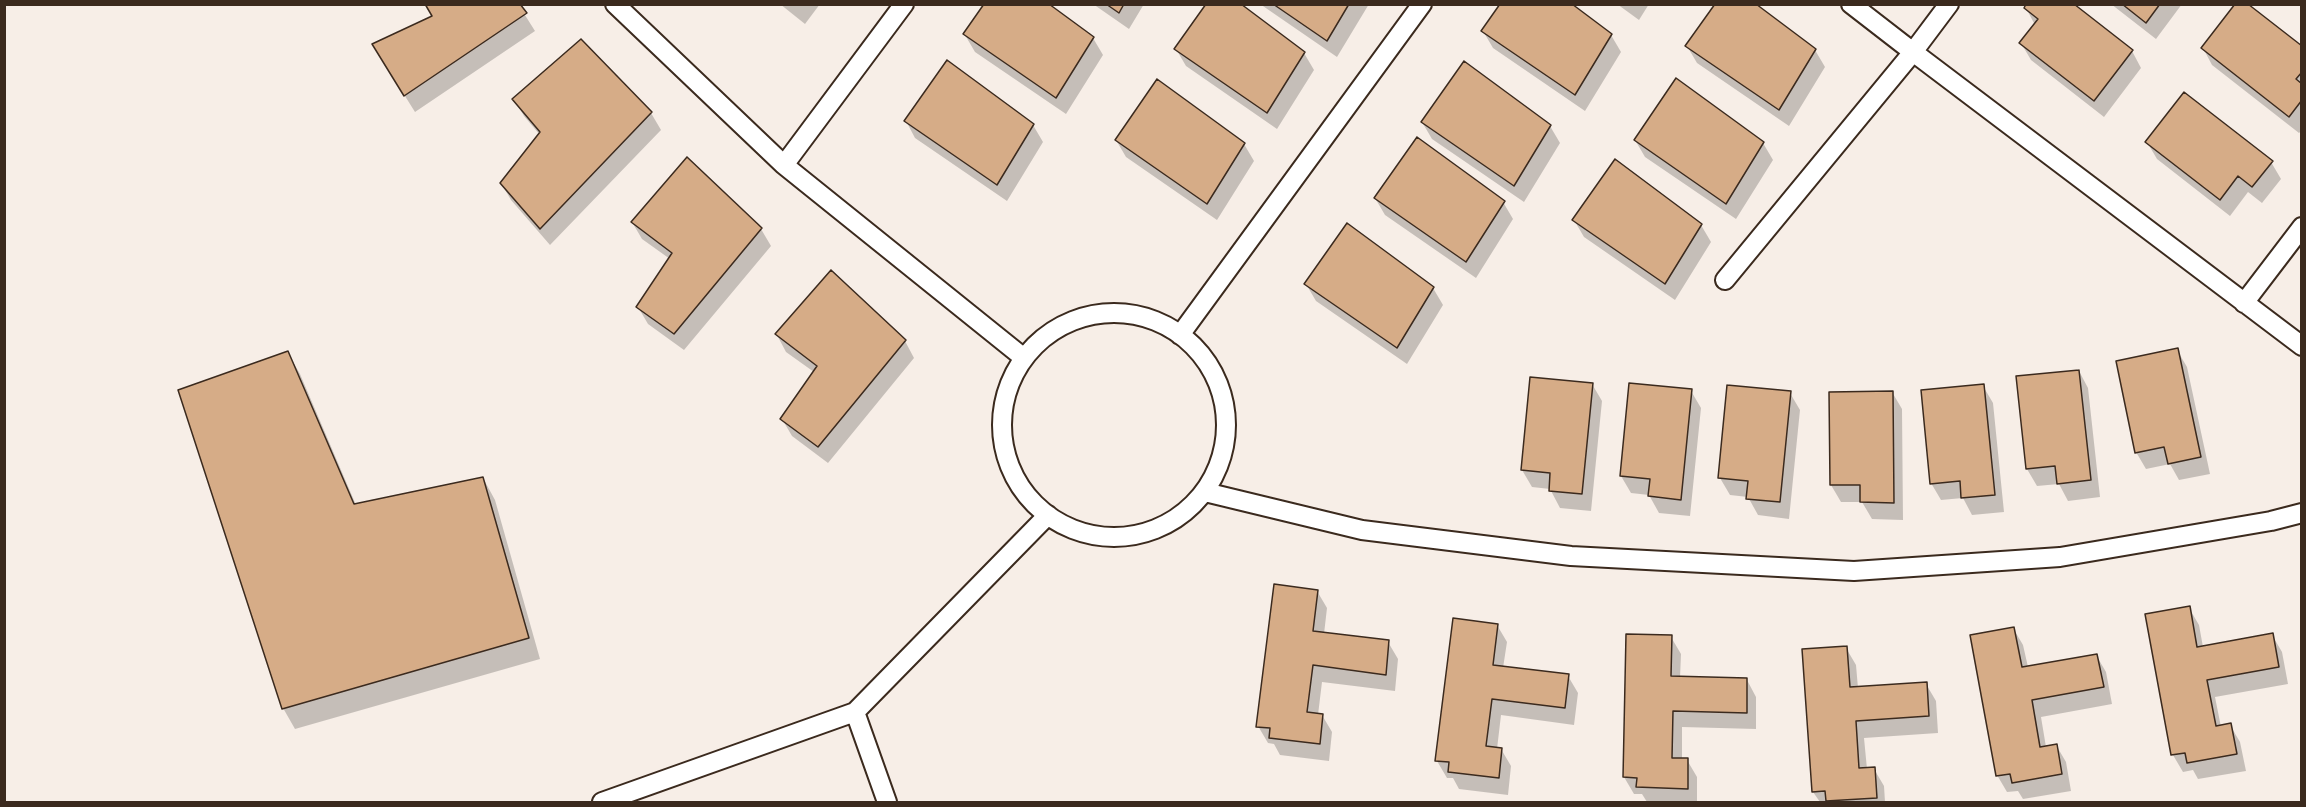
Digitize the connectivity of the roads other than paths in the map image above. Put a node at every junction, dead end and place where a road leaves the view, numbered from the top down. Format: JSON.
{"nodes":[{"id":1,"x":615,"y":4,"type":"edge"},
{"id":2,"x":904,"y":4,"type":"edge"},
{"id":3,"x":1422,"y":4,"type":"edge"},
{"id":4,"x":1851,"y":4,"type":"edge"},
{"id":5,"x":1949,"y":4,"type":"edge"},
{"id":6,"x":1913,"y":52,"type":"junction"},
{"id":7,"x":784,"y":165,"type":"junction"},
{"id":8,"x":2301,"y":227,"type":"edge"},
{"id":9,"x":1725,"y":280,"type":"dead end"},
{"id":10,"x":2244,"y":303,"type":"junction"},
{"id":11,"x":1180,"y":335,"type":"junction"},
{"id":12,"x":2301,"y":345,"type":"edge"},
{"id":13,"x":1024,"y":358,"type":"junction"},
{"id":14,"x":1205,"y":492,"type":"junction"},
{"id":15,"x":2301,"y":513,"type":"edge"},
{"id":16,"x":1048,"y":516,"type":"junction"},
{"id":17,"x":855,"y":712,"type":"junction"},
{"id":18,"x":602,"y":802,"type":"edge"},
{"id":19,"x":887,"y":802,"type":"edge"}],
"edges":[{"from":1,"to":7,"type":"lane"},
{"from":2,"to":7,"type":"lane"},
{"from":3,"to":11,"type":"lane"},
{"from":4,"to":6,"type":"lane"},
{"from":5,"to":6,"type":"lane"},
{"from":6,"to":9,"type":"lane"},
{"from":6,"to":10,"type":"lane"},
{"from":7,"to":13,"type":"lane"},
{"from":8,"to":10,"type":"lane"},
{"from":10,"to":12,"type":"lane"},
{"from":11,"to":13,"type":"lane"},
{"from":11,"to":14,"type":"lane"},
{"from":13,"to":16,"type":"lane"},
{"from":14,"to":15,"type":"lane"},
{"from":14,"to":16,"type":"lane"},
{"from":16,"to":17,"type":"lane"},
{"from":17,"to":18,"type":"lane"},
{"from":17,"to":19,"type":"lane"}]}
